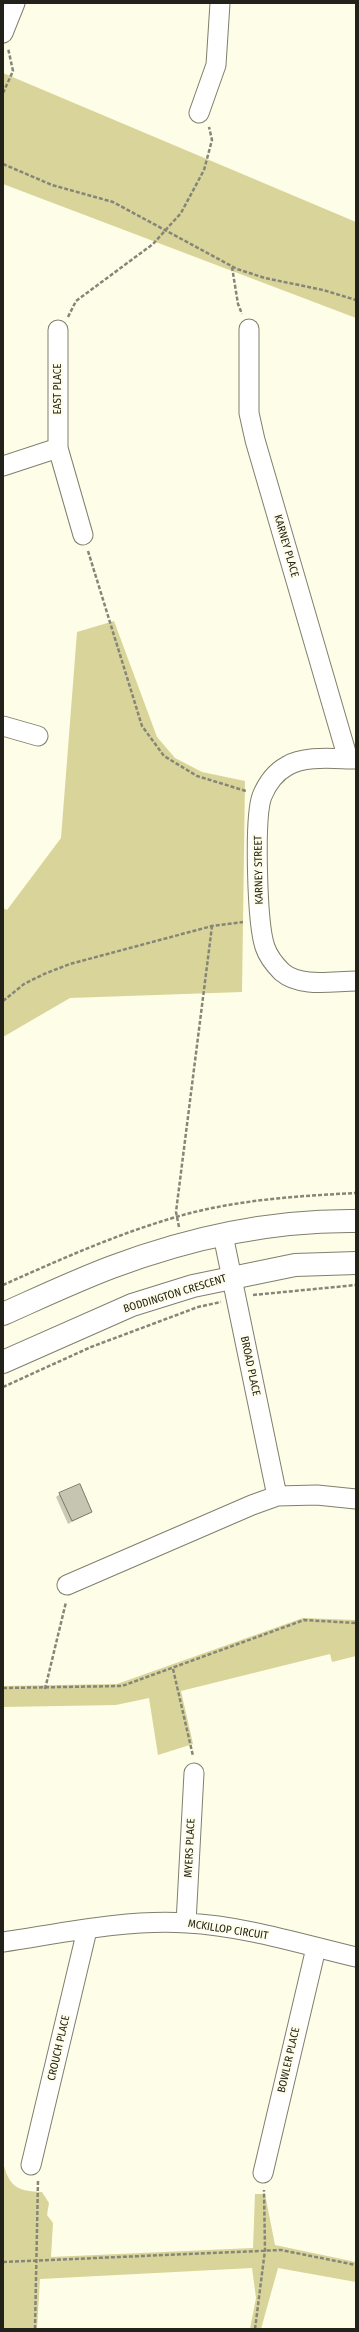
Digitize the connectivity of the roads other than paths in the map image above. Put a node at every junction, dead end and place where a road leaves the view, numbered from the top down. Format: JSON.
{"nodes":[{"id":1,"x":15,"y":3,"type":"edge"},
{"id":2,"x":220,"y":3,"type":"edge"},
{"id":3,"x":3,"y":33,"type":"edge"},
{"id":4,"x":199,"y":113,"type":"road end"},
{"id":5,"x":249,"y":329,"type":"road end"},
{"id":6,"x":58,"y":330,"type":"road end"},
{"id":7,"x":58,"y":448,"type":"junction"},
{"id":8,"x":3,"y":466,"type":"edge"},
{"id":9,"x":83,"y":535,"type":"road end"},
{"id":10,"x":3,"y":726,"type":"edge"},
{"id":11,"x":38,"y":736,"type":"dead end"},
{"id":12,"x":352,"y":759,"type":"edge"},
{"id":13,"x":356,"y":981,"type":"edge"},
{"id":14,"x":356,"y":1221,"type":"edge"},
{"id":15,"x":223,"y":1235,"type":"junction"},
{"id":16,"x":356,"y":1263,"type":"edge"},
{"id":17,"x":232,"y":1277,"type":"junction"},
{"id":18,"x":3,"y":1314,"type":"edge"},
{"id":19,"x":3,"y":1362,"type":"edge"},
{"id":20,"x":277,"y":1496,"type":"junction"},
{"id":21,"x":356,"y":1499,"type":"edge"},
{"id":22,"x":67,"y":1585,"type":"road end"},
{"id":23,"x":194,"y":1773,"type":"road end"},
{"id":24,"x":186,"y":1923,"type":"junction"},
{"id":25,"x":86,"y":1930,"type":"junction"},
{"id":26,"x":3,"y":1942,"type":"edge"},
{"id":27,"x":316,"y":1948,"type":"junction"},
{"id":28,"x":356,"y":1957,"type":"edge"},
{"id":29,"x":31,"y":2165,"type":"road end"},
{"id":30,"x":263,"y":2173,"type":"road end"}],
"edges":[{"from":1,"to":3,"type":"street"},
{"from":2,"to":4,"type":"street"},
{"from":5,"to":12,"type":"street","name":"KARNEY PLACE"},
{"from":6,"to":7,"type":"street","name":"EAST PLACE"},
{"from":7,"to":8,"type":"street"},
{"from":7,"to":9,"type":"street","name":"EAST PLACE"},
{"from":10,"to":11,"type":"street"},
{"from":12,"to":13,"type":"street","name":"KARNEY STREET"},
{"from":14,"to":15,"type":"street"},
{"from":15,"to":17,"type":"street","name":"BROAD PLACE"},
{"from":15,"to":18,"type":"street"},
{"from":16,"to":17,"type":"street","name":"BODDINGTON CRESCENT"},
{"from":17,"to":19,"type":"street","name":"BODDINGTON CRESCENT"},
{"from":17,"to":20,"type":"street","name":"BROAD PLACE"},
{"from":20,"to":21,"type":"street"},
{"from":20,"to":22,"type":"street"},
{"from":23,"to":24,"type":"street","name":"MYERS PLACE"},
{"from":24,"to":25,"type":"street","name":"MCKILLOP CIRCUIT"},
{"from":24,"to":27,"type":"street","name":"MCKILLOP CIRCUIT"},
{"from":25,"to":26,"type":"street","name":"MCKILLOP CIRCUIT"},
{"from":25,"to":29,"type":"street","name":"CROUCH PLACE"},
{"from":27,"to":28,"type":"street","name":"MCKILLOP CIRCUIT"},
{"from":27,"to":30,"type":"street","name":"BOWLER PLACE"}]}
